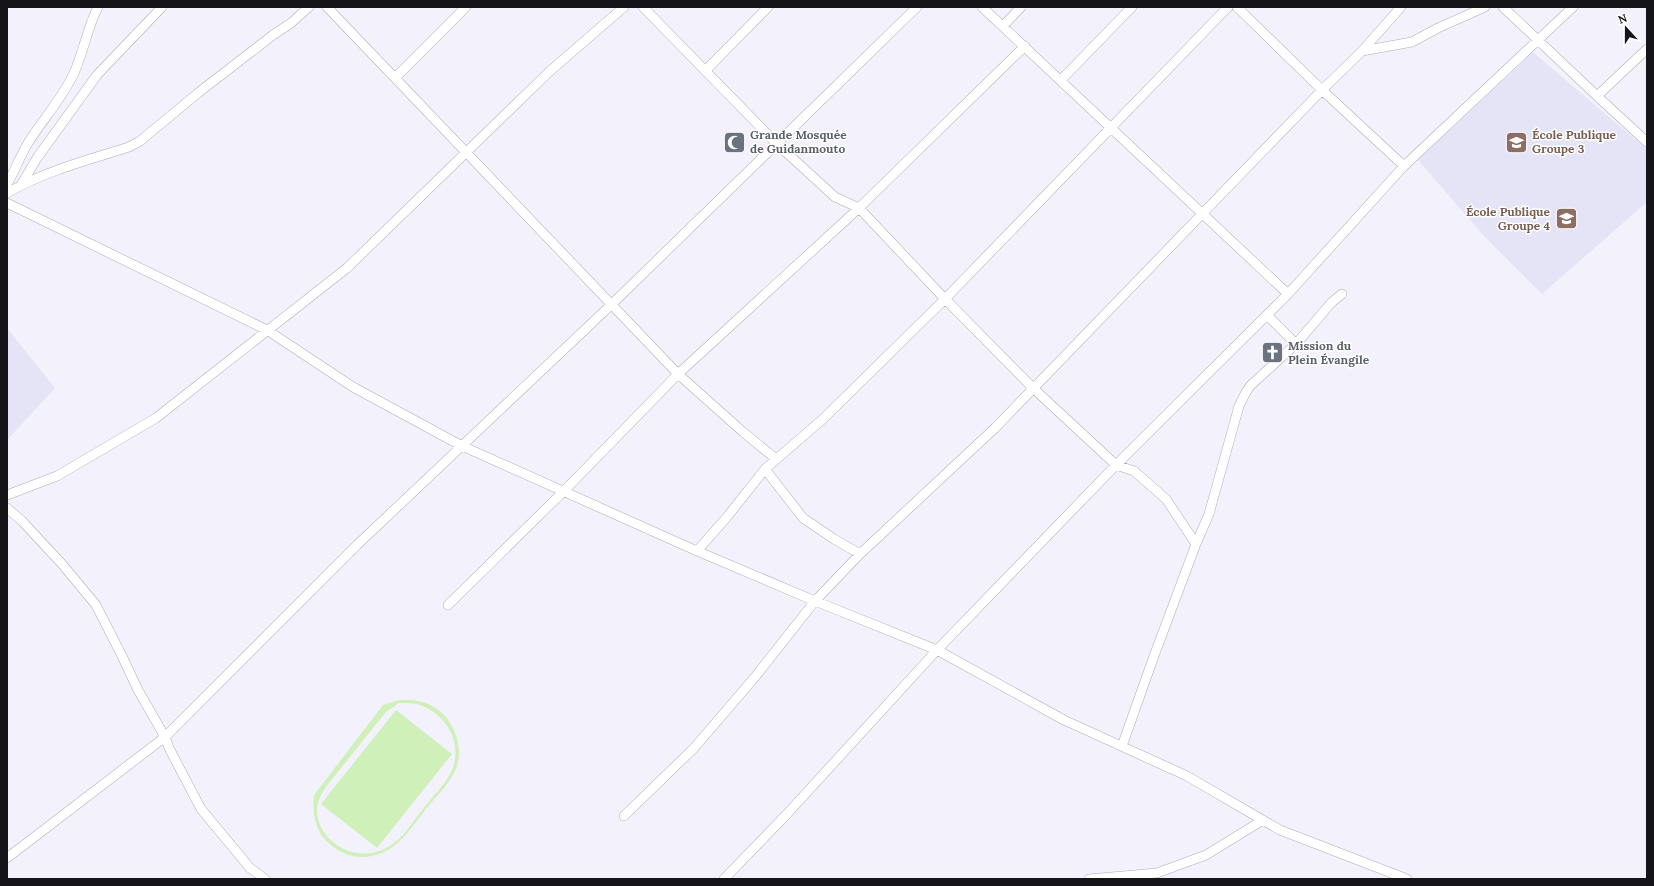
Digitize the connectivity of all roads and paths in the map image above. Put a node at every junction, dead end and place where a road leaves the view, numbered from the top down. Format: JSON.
{"nodes":[{"id":1,"x":98,"y":7,"type":"edge"},
{"id":2,"x":162,"y":7,"type":"edge"},
{"id":3,"x":309,"y":7,"type":"edge"},
{"id":4,"x":327,"y":7,"type":"edge"},
{"id":5,"x":466,"y":7,"type":"edge"},
{"id":6,"x":624,"y":7,"type":"edge"},
{"id":7,"x":643,"y":7,"type":"edge"},
{"id":8,"x":768,"y":7,"type":"edge"},
{"id":9,"x":917,"y":7,"type":"edge"},
{"id":10,"x":982,"y":7,"type":"edge"},
{"id":11,"x":1021,"y":7,"type":"edge"},
{"id":12,"x":1132,"y":7,"type":"edge"},
{"id":13,"x":1228,"y":7,"type":"edge"},
{"id":14,"x":1237,"y":7,"type":"edge"},
{"id":15,"x":1401,"y":7,"type":"edge"},
{"id":16,"x":1485,"y":7,"type":"edge"},
{"id":17,"x":1503,"y":7,"type":"edge"},
{"id":18,"x":1573,"y":7,"type":"edge"},
{"id":19,"x":1003,"y":26,"type":"junction"},
{"id":20,"x":1539,"y":41,"type":"junction"},
{"id":21,"x":1025,"y":46,"type":"junction"},
{"id":22,"x":1647,"y":49,"type":"edge"},
{"id":23,"x":1362,"y":52,"type":"junction"},
{"id":24,"x":705,"y":71,"type":"junction"},
{"id":25,"x":395,"y":78,"type":"junction"},
{"id":26,"x":1061,"y":80,"type":"junction"},
{"id":27,"x":1322,"y":90,"type":"junction"},
{"id":28,"x":1597,"y":96,"type":"junction"},
{"id":29,"x":1112,"y":128,"type":"junction"},
{"id":30,"x":1647,"y":142,"type":"edge"},
{"id":31,"x":777,"y":144,"type":"junction"},
{"id":32,"x":467,"y":152,"type":"junction"},
{"id":33,"x":1404,"y":166,"type":"junction"},
{"id":34,"x":7,"y":184,"type":"edge"},
{"id":35,"x":21,"y":185,"type":"junction"},
{"id":36,"x":7,"y":193,"type":"edge"},
{"id":37,"x":7,"y":203,"type":"edge"},
{"id":38,"x":859,"y":208,"type":"junction"},
{"id":39,"x":1202,"y":214,"type":"junction"},
{"id":40,"x":1288,"y":294,"type":"junction"},
{"id":41,"x":1342,"y":294,"type":"dead end"},
{"id":42,"x":945,"y":299,"type":"junction"},
{"id":43,"x":612,"y":304,"type":"junction"},
{"id":44,"x":1267,"y":315,"type":"junction"},
{"id":45,"x":267,"y":330,"type":"junction"},
{"id":46,"x":1296,"y":344,"type":"junction"},
{"id":47,"x":678,"y":374,"type":"junction"},
{"id":48,"x":1033,"y":388,"type":"junction"},
{"id":49,"x":462,"y":446,"type":"junction"},
{"id":50,"x":776,"y":459,"type":"junction"},
{"id":51,"x":1116,"y":465,"type":"junction"},
{"id":52,"x":765,"y":468,"type":"junction"},
{"id":53,"x":564,"y":491,"type":"junction"},
{"id":54,"x":7,"y":495,"type":"edge"},
{"id":55,"x":7,"y":508,"type":"edge"},
{"id":56,"x":1196,"y":544,"type":"junction"},
{"id":57,"x":697,"y":551,"type":"junction"},
{"id":58,"x":860,"y":554,"type":"junction"},
{"id":59,"x":815,"y":601,"type":"junction"},
{"id":60,"x":448,"y":605,"type":"dead end"},
{"id":61,"x":937,"y":650,"type":"junction"},
{"id":62,"x":165,"y":737,"type":"junction"},
{"id":63,"x":1122,"y":746,"type":"junction"},
{"id":64,"x":624,"y":816,"type":"dead end"},
{"id":65,"x":1263,"y":820,"type":"junction"},
{"id":66,"x":7,"y":858,"type":"edge"},
{"id":67,"x":265,"y":879,"type":"edge"},
{"id":68,"x":724,"y":879,"type":"edge"},
{"id":69,"x":1089,"y":879,"type":"edge"},
{"id":70,"x":1407,"y":879,"type":"edge"}],
"edges":[{"from":1,"to":34,"type":"street"},
{"from":2,"to":35,"type":"street"},
{"from":3,"to":35,"type":"street"},
{"from":4,"to":25,"type":"street"},
{"from":5,"to":25,"type":"street"},
{"from":6,"to":32,"type":"street"},
{"from":7,"to":24,"type":"street"},
{"from":8,"to":24,"type":"street"},
{"from":9,"to":31,"type":"street"},
{"from":10,"to":19,"type":"street"},
{"from":11,"to":19,"type":"street"},
{"from":12,"to":26,"type":"street"},
{"from":13,"to":29,"type":"street"},
{"from":14,"to":27,"type":"street"},
{"from":15,"to":23,"type":"street"},
{"from":16,"to":23,"type":"street"},
{"from":17,"to":20,"type":"street"},
{"from":18,"to":20,"type":"street"},
{"from":19,"to":21,"type":"street"},
{"from":20,"to":28,"type":"street"},
{"from":20,"to":33,"type":"street"},
{"from":21,"to":26,"type":"street"},
{"from":21,"to":38,"type":"street"},
{"from":22,"to":28,"type":"street"},
{"from":23,"to":27,"type":"street"},
{"from":24,"to":31,"type":"street"},
{"from":25,"to":32,"type":"street"},
{"from":26,"to":29,"type":"street"},
{"from":27,"to":33,"type":"street"},
{"from":27,"to":39,"type":"street"},
{"from":28,"to":30,"type":"street"},
{"from":29,"to":39,"type":"street"},
{"from":29,"to":42,"type":"street"},
{"from":31,"to":38,"type":"street"},
{"from":31,"to":43,"type":"street"},
{"from":32,"to":43,"type":"street"},
{"from":32,"to":45,"type":"street"},
{"from":33,"to":40,"type":"street"},
{"from":35,"to":36,"type":"street"},
{"from":37,"to":45,"type":"street"},
{"from":38,"to":42,"type":"street"},
{"from":38,"to":47,"type":"street"},
{"from":39,"to":40,"type":"street"},
{"from":39,"to":48,"type":"street"},
{"from":40,"to":44,"type":"street"},
{"from":41,"to":46,"type":"street"},
{"from":42,"to":48,"type":"street"},
{"from":42,"to":50,"type":"street"},
{"from":43,"to":47,"type":"street"},
{"from":43,"to":49,"type":"street"},
{"from":44,"to":46,"type":"street"},
{"from":44,"to":51,"type":"street"},
{"from":45,"to":49,"type":"street"},
{"from":45,"to":54,"type":"street"},
{"from":46,"to":56,"type":"street"},
{"from":47,"to":50,"type":"street"},
{"from":47,"to":53,"type":"street"},
{"from":48,"to":51,"type":"street"},
{"from":48,"to":58,"type":"street"},
{"from":49,"to":53,"type":"street"},
{"from":49,"to":62,"type":"street"},
{"from":50,"to":52,"type":"street"},
{"from":51,"to":56,"type":"street"},
{"from":51,"to":61,"type":"street"},
{"from":52,"to":57,"type":"street"},
{"from":52,"to":58,"type":"street"},
{"from":53,"to":57,"type":"street"},
{"from":53,"to":60,"type":"street"},
{"from":55,"to":62,"type":"street"},
{"from":56,"to":63,"type":"street"},
{"from":57,"to":59,"type":"street"},
{"from":58,"to":59,"type":"street"},
{"from":59,"to":61,"type":"street"},
{"from":59,"to":64,"type":"street"},
{"from":61,"to":63,"type":"street"},
{"from":61,"to":68,"type":"street"},
{"from":62,"to":66,"type":"street"},
{"from":62,"to":67,"type":"street"},
{"from":63,"to":65,"type":"street"},
{"from":65,"to":69,"type":"street"},
{"from":65,"to":70,"type":"street"}]}
